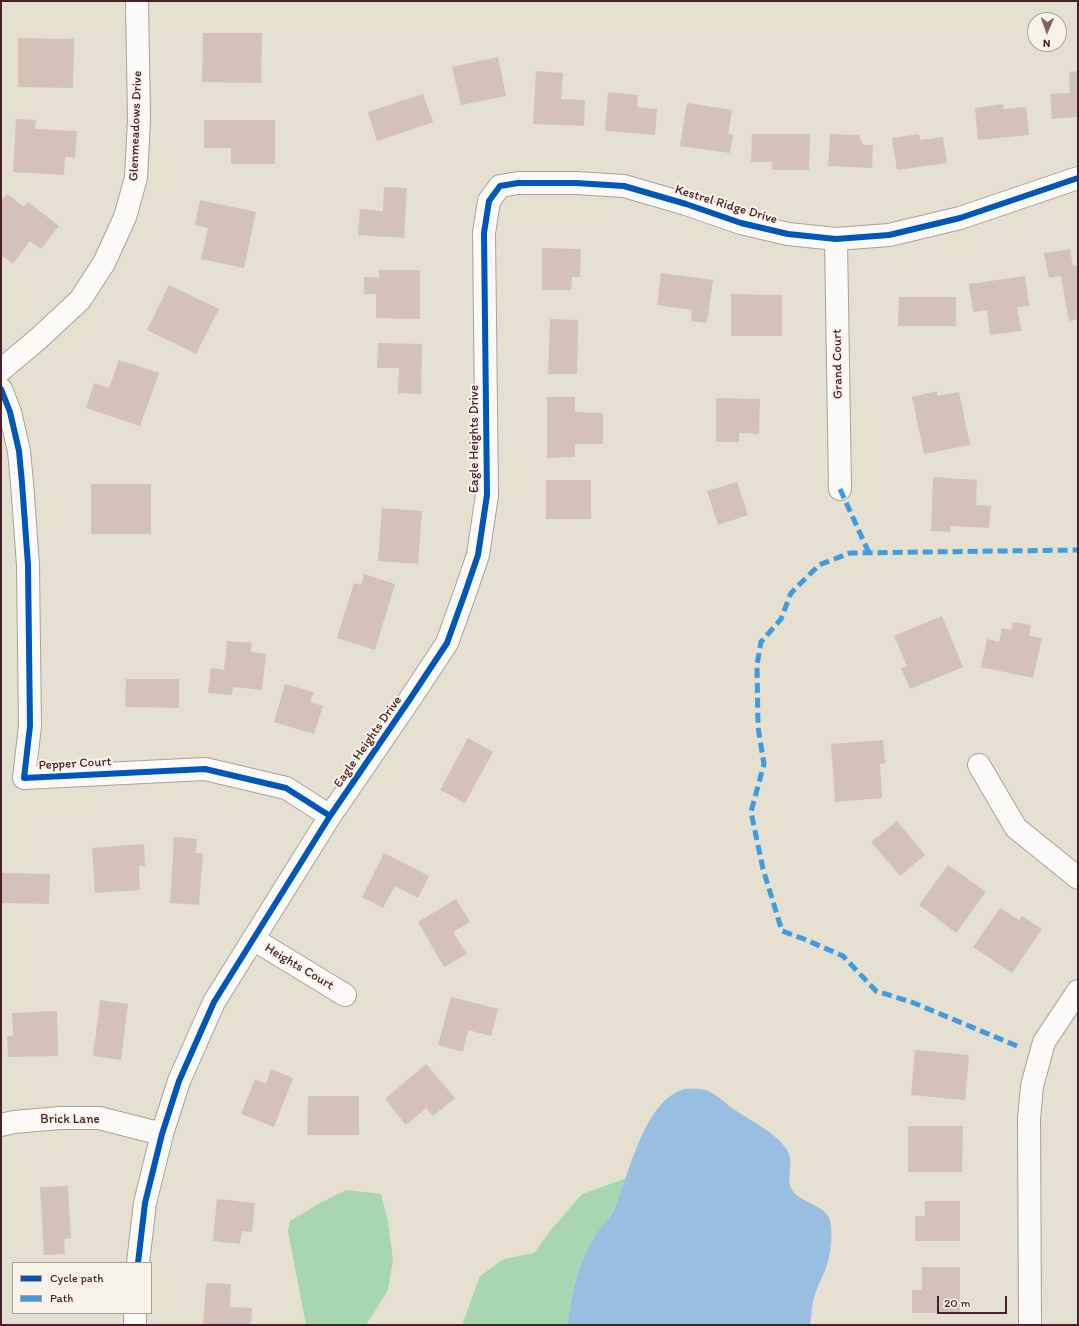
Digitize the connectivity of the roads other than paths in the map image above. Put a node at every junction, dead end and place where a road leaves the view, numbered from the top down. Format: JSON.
{"nodes":[{"id":1,"x":137,"y":1,"type":"edge"},
{"id":2,"x":1078,"y":178,"type":"edge"},
{"id":3,"x":488,"y":201,"type":"joint"},
{"id":4,"x":836,"y":239,"type":"junction"},
{"id":5,"x":1,"y":370,"type":"edge"},
{"id":6,"x":1,"y":389,"type":"edge"},
{"id":7,"x":840,"y":489,"type":"dead end"},
{"id":8,"x":979,"y":765,"type":"dead end"},
{"id":9,"x":330,"y":816,"type":"junction"},
{"id":10,"x":1078,"y":878,"type":"edge"},
{"id":11,"x":253,"y":939,"type":"junction"},
{"id":12,"x":1078,"y":991,"type":"edge"},
{"id":13,"x":345,"y":995,"type":"dead end"},
{"id":14,"x":1,"y":1125,"type":"edge"},
{"id":15,"x":162,"y":1134,"type":"junction"},
{"id":16,"x":138,"y":1262,"type":"edge"},
{"id":17,"x":135,"y":1314,"type":"edge"},
{"id":18,"x":135,"y":1325,"type":"edge"},
{"id":19,"x":1030,"y":1325,"type":"edge"}],
"edges":[{"from":1,"to":5,"type":"street","name":"Glenmeadows Drive"},
{"from":2,"to":4,"type":"street","name":"Kestrel Ridge Drive"},
{"from":3,"to":4,"type":"street","name":"Kestrel Ridge Drive"},
{"from":3,"to":9,"type":"street","name":"Eagle Heights Drive"},
{"from":4,"to":7,"type":"street","name":"Grand Court"},
{"from":6,"to":9,"type":"street","name":"Pepper Court"},
{"from":8,"to":10,"type":"street"},
{"from":9,"to":11,"type":"street","name":"Eagle Heights Drive"},
{"from":11,"to":13,"type":"street","name":"Heights Court"},
{"from":11,"to":15,"type":"street","name":"Eagle Heights Drive"},
{"from":12,"to":19,"type":"street"},
{"from":14,"to":15,"type":"street","name":"Brick Lane"},
{"from":15,"to":16,"type":"street","name":"Eagle Heights Drive"},
{"from":17,"to":18,"type":"street"}]}
